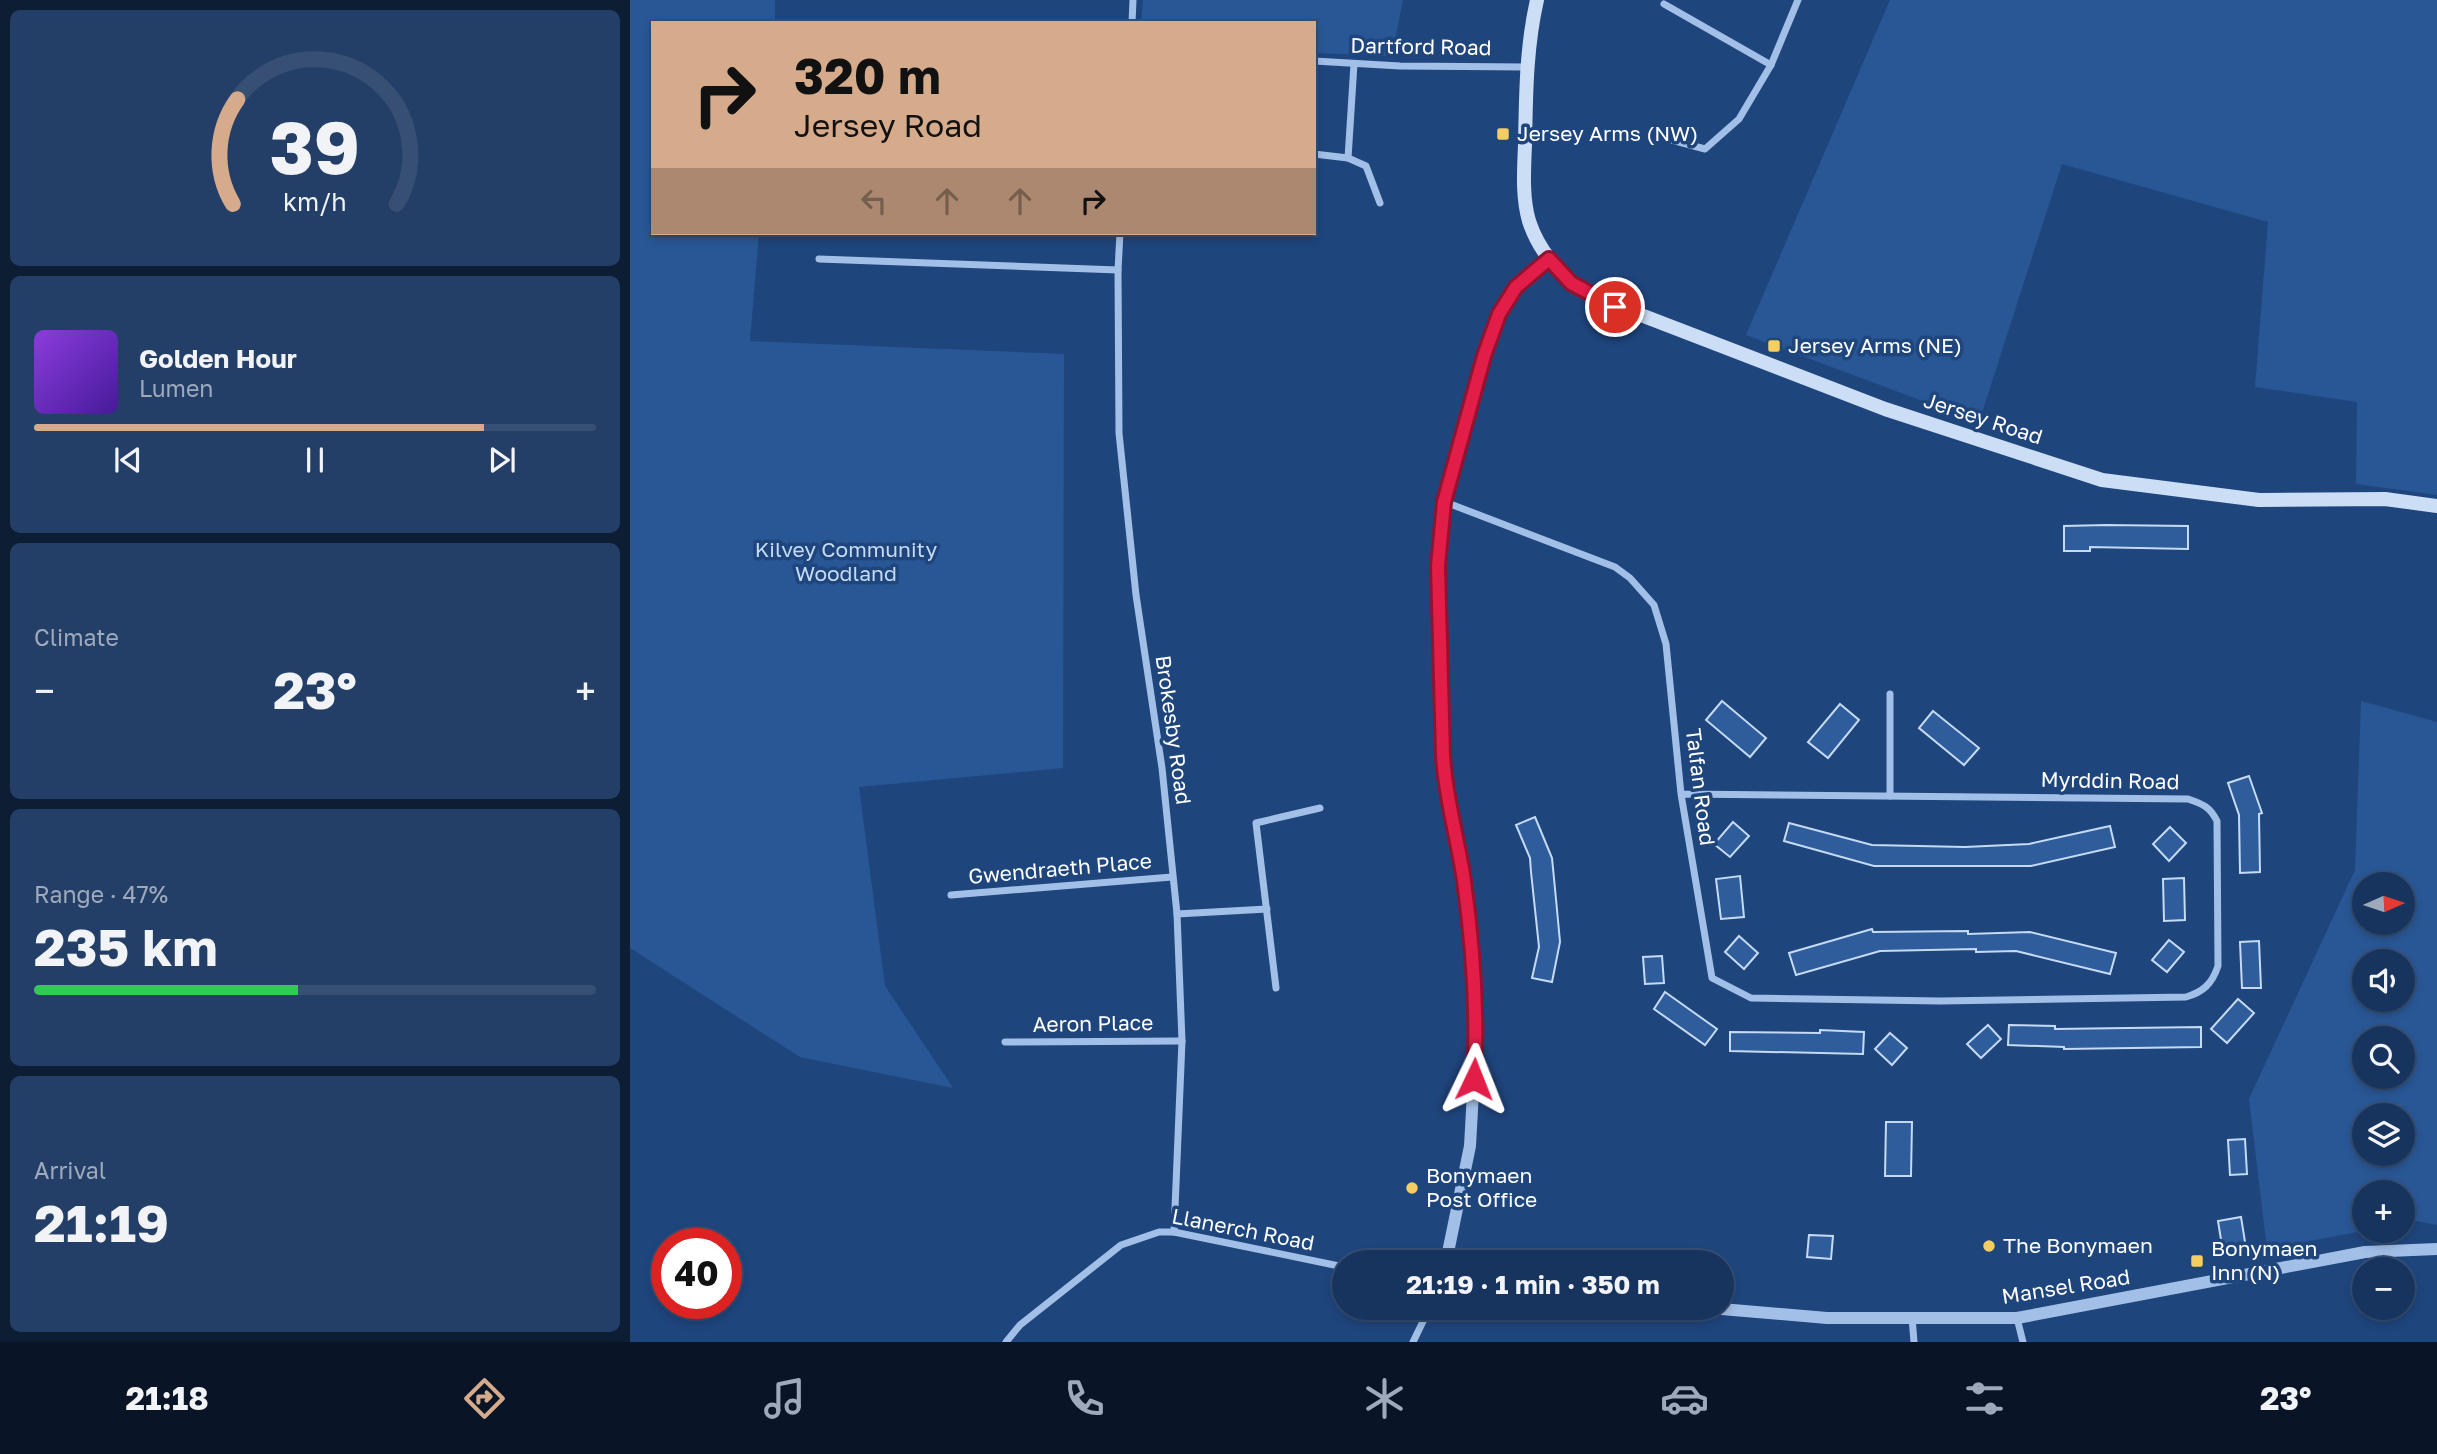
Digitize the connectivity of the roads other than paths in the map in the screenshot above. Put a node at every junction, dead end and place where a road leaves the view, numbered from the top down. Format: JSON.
{"nodes":[{"id":1,"x":1133,"y":0,"type":"edge"},
{"id":2,"x":1537,"y":0,"type":"edge"},
{"id":3,"x":1798,"y":0,"type":"edge"},
{"id":4,"x":1664,"y":4,"type":"dead end"},
{"id":5,"x":1132,"y":21,"type":"edge"},
{"id":6,"x":1316,"y":61,"type":"edge"},
{"id":7,"x":1354,"y":64,"type":"junction"},
{"id":8,"x":1771,"y":65,"type":"junction"},
{"id":9,"x":1527,"y":67,"type":"junction"},
{"id":10,"x":1668,"y":139,"type":"dead end"},
{"id":11,"x":1316,"y":154,"type":"edge"},
{"id":12,"x":1348,"y":158,"type":"junction"},
{"id":13,"x":1380,"y":203,"type":"dead end"},
{"id":14,"x":1120,"y":235,"type":"edge"},
{"id":15,"x":819,"y":258,"type":"dead end"},
{"id":16,"x":1549,"y":259,"type":"junction"},
{"id":17,"x":1118,"y":270,"type":"junction"},
{"id":18,"x":1444,"y":502,"type":"junction"},
{"id":19,"x":2437,"y":506,"type":"edge"},
{"id":20,"x":1890,"y":694,"type":"dead end"},
{"id":21,"x":1682,"y":794,"type":"junction"},
{"id":22,"x":1890,"y":796,"type":"junction"},
{"id":23,"x":1320,"y":808,"type":"dead end"},
{"id":24,"x":1172,"y":877,"type":"junction"},
{"id":25,"x":951,"y":895,"type":"dead end"},
{"id":26,"x":1267,"y":909,"type":"junction"},
{"id":27,"x":1177,"y":914,"type":"junction"},
{"id":28,"x":1276,"y":988,"type":"dead end"},
{"id":29,"x":1940,"y":1001,"type":"joint"},
{"id":30,"x":1182,"y":1041,"type":"junction"},
{"id":31,"x":1005,"y":1042,"type":"dead end"},
{"id":32,"x":1174,"y":1232,"type":"junction"},
{"id":33,"x":2437,"y":1249,"type":"edge"},
{"id":34,"x":1448,"y":1250,"type":"edge"},
{"id":35,"x":1332,"y":1265,"type":"edge"},
{"id":36,"x":1734,"y":1310,"type":"edge"},
{"id":37,"x":1912,"y":1317,"type":"junction"},
{"id":38,"x":2017,"y":1318,"type":"junction"},
{"id":39,"x":1424,"y":1320,"type":"edge"},
{"id":40,"x":1006,"y":1342,"type":"edge"},
{"id":41,"x":1413,"y":1342,"type":"edge"},
{"id":42,"x":1914,"y":1342,"type":"edge"},
{"id":43,"x":2023,"y":1342,"type":"edge"}],
"edges":[{"from":1,"to":5,"type":"street"},
{"from":2,"to":9,"type":"main road","name":"Jersey Road"},
{"from":3,"to":8,"type":"street"},
{"from":4,"to":8,"type":"street"},
{"from":6,"to":7,"type":"street","name":"Dartford Road"},
{"from":7,"to":9,"type":"street","name":"Dartford Road"},
{"from":7,"to":12,"type":"street"},
{"from":8,"to":10,"type":"street"},
{"from":9,"to":16,"type":"main road","name":"Jersey Road"},
{"from":11,"to":12,"type":"street"},
{"from":12,"to":13,"type":"street"},
{"from":14,"to":17,"type":"street","name":"Brokesby Road"},
{"from":15,"to":17,"type":"street"},
{"from":16,"to":18,"type":"street"},
{"from":16,"to":19,"type":"main road","name":"Jersey Road"},
{"from":17,"to":24,"type":"street","name":"Brokesby Road"},
{"from":18,"to":21,"type":"street","name":"Talfan Road"},
{"from":18,"to":34,"type":"street"},
{"from":20,"to":22,"type":"street"},
{"from":21,"to":22,"type":"street","name":"Myrddin Road"},
{"from":21,"to":29,"type":"street","name":"Talfan Road"},
{"from":22,"to":29,"type":"street","name":"Myrddin Road"},
{"from":23,"to":26,"type":"street"},
{"from":24,"to":25,"type":"street","name":"Gwendraeth Place"},
{"from":24,"to":27,"type":"street","name":"Brokesby Road"},
{"from":26,"to":27,"type":"street"},
{"from":26,"to":28,"type":"street"},
{"from":27,"to":30,"type":"street","name":"Brokesby Road"},
{"from":30,"to":31,"type":"street","name":"Aeron Place"},
{"from":30,"to":32,"type":"street","name":"Brokesby Road"},
{"from":32,"to":35,"type":"street","name":"Llanerch Road"},
{"from":32,"to":40,"type":"street","name":"Llanerch Road"},
{"from":33,"to":38,"type":"street","name":"Mansel Road"},
{"from":36,"to":37,"type":"street","name":"Mansel Road"},
{"from":37,"to":38,"type":"street","name":"Mansel Road"},
{"from":37,"to":42,"type":"street"},
{"from":38,"to":43,"type":"street"},
{"from":39,"to":41,"type":"street"}]}
